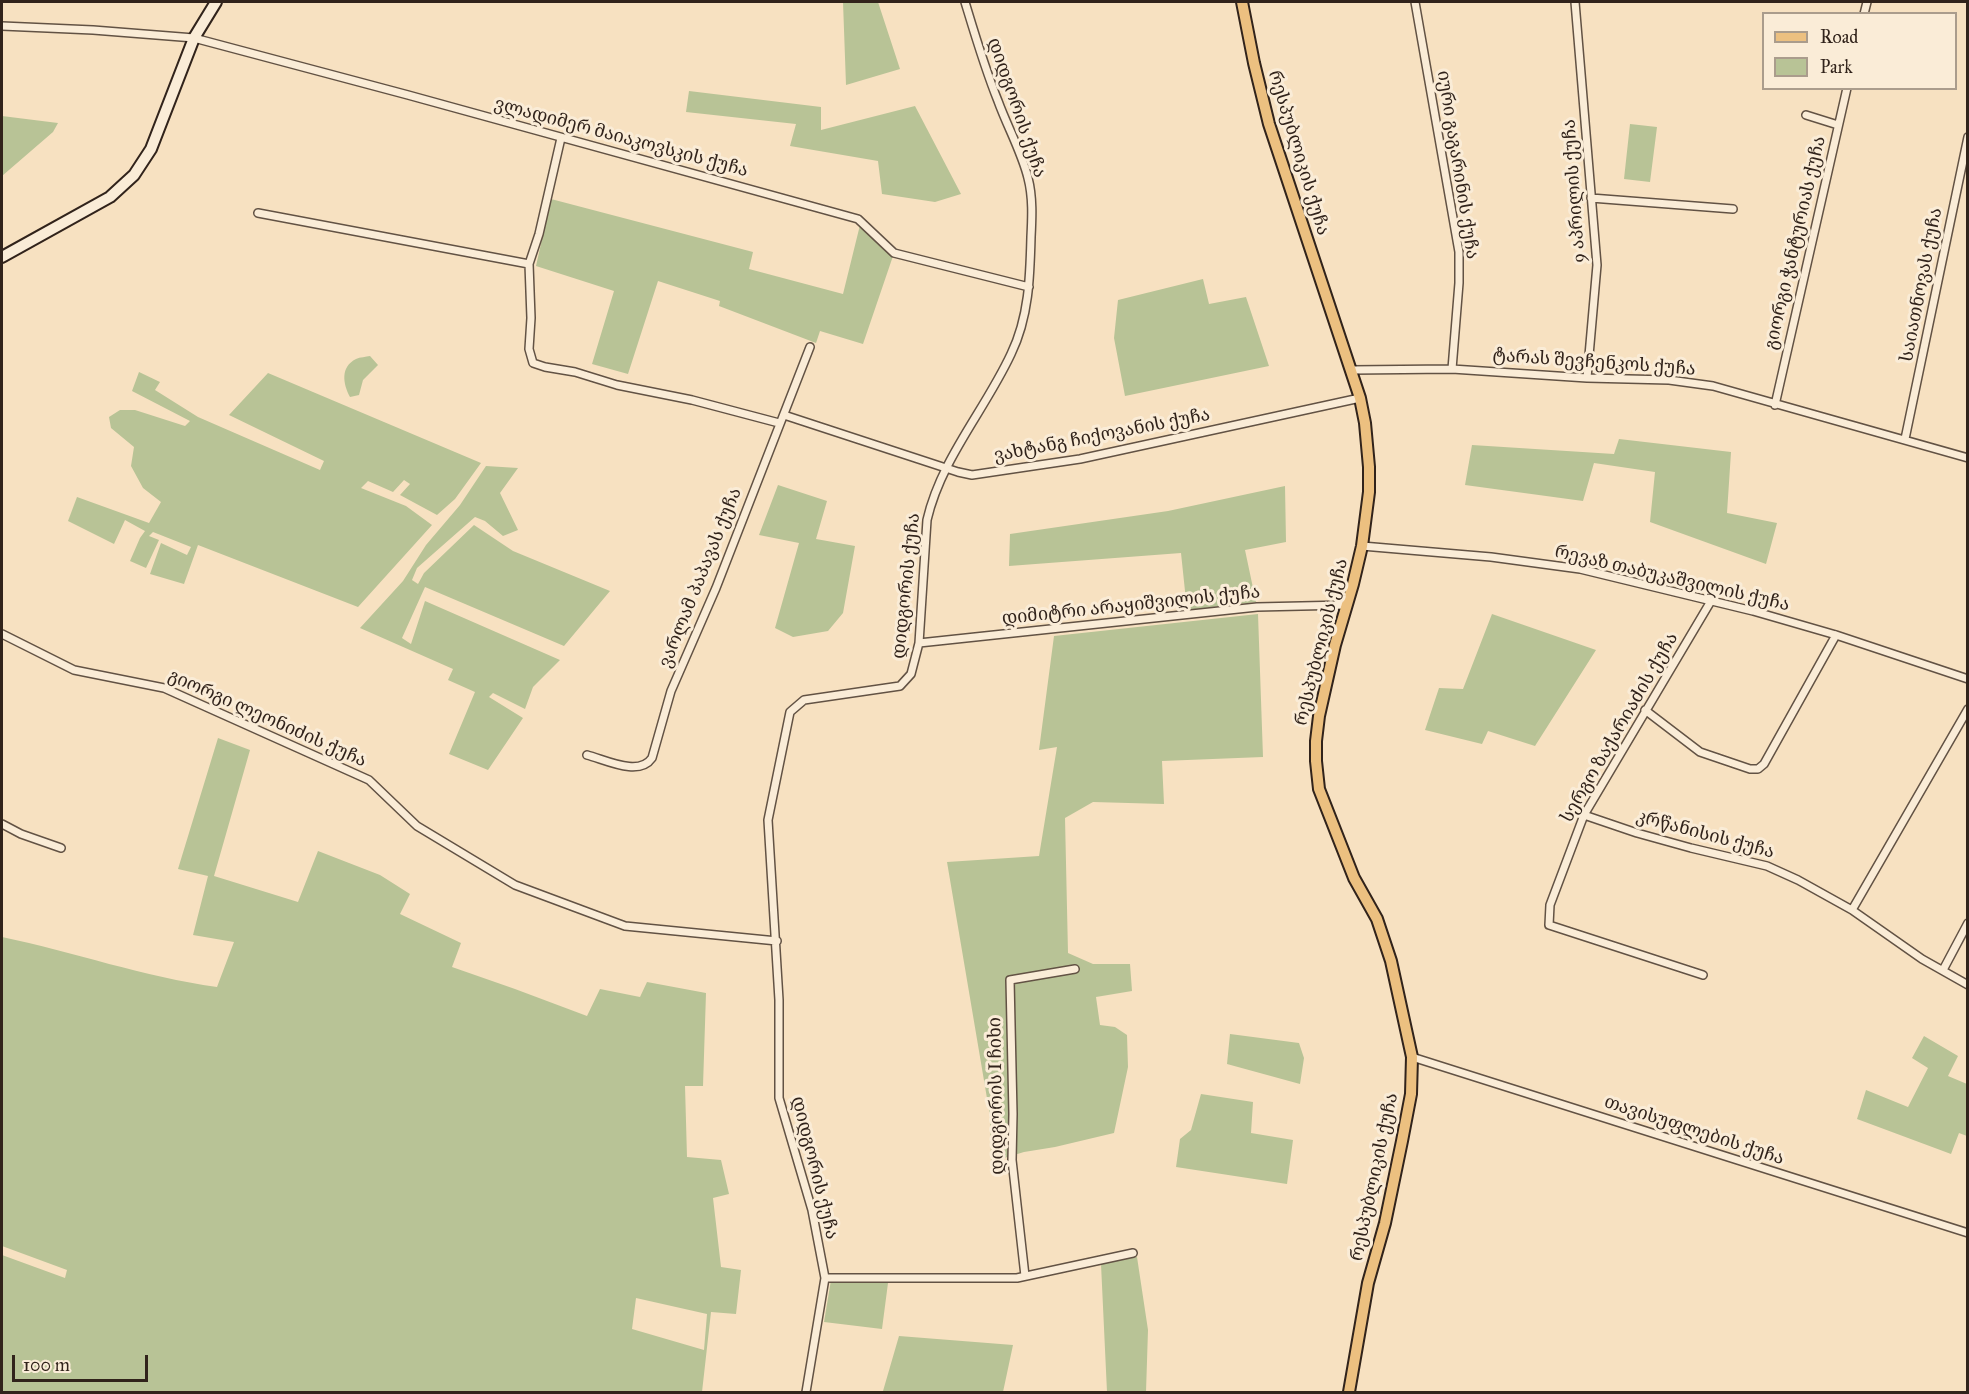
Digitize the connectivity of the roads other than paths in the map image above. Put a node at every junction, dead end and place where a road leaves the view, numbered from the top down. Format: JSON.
{"nodes":[{"id":1,"x":216,"y":2,"type":"edge"},
{"id":2,"x":965,"y":2,"type":"edge"},
{"id":3,"x":1242,"y":2,"type":"edge"},
{"id":4,"x":1415,"y":2,"type":"edge"},
{"id":5,"x":1575,"y":2,"type":"edge"},
{"id":6,"x":2,"y":26,"type":"edge"},
{"id":7,"x":194,"y":38,"type":"junction"},
{"id":8,"x":1847,"y":90,"type":"edge"},
{"id":9,"x":1806,"y":115,"type":"dead end"},
{"id":10,"x":1838,"y":125,"type":"junction"},
{"id":11,"x":1968,"y":137,"type":"edge"},
{"id":12,"x":561,"y":138,"type":"junction"},
{"id":13,"x":1591,"y":198,"type":"junction"},
{"id":14,"x":1733,"y":208,"type":"dead end"},
{"id":15,"x":258,"y":213,"type":"dead end"},
{"id":16,"x":2,"y":258,"type":"edge"},
{"id":17,"x":529,"y":264,"type":"junction"},
{"id":18,"x":1029,"y":287,"type":"junction"},
{"id":19,"x":810,"y":347,"type":"dead end"},
{"id":20,"x":1452,"y":369,"type":"junction"},
{"id":21,"x":1352,"y":370,"type":"junction"},
{"id":22,"x":1587,"y":378,"type":"junction"},
{"id":23,"x":1360,"y":398,"type":"junction"},
{"id":24,"x":1774,"y":405,"type":"junction"},
{"id":25,"x":784,"y":415,"type":"junction"},
{"id":26,"x":779,"y":423,"type":"junction"},
{"id":27,"x":1905,"y":439,"type":"junction"},
{"id":28,"x":1968,"y":458,"type":"edge"},
{"id":29,"x":946,"y":468,"type":"junction"},
{"id":30,"x":1362,"y":546,"type":"junction"},
{"id":31,"x":1711,"y":601,"type":"junction"},
{"id":32,"x":1346,"y":605,"type":"junction"},
{"id":33,"x":2,"y":634,"type":"edge"},
{"id":34,"x":1836,"y":635,"type":"junction"},
{"id":35,"x":919,"y":643,"type":"junction"},
{"id":36,"x":1968,"y":679,"type":"edge"},
{"id":37,"x":1968,"y":709,"type":"edge"},
{"id":38,"x":1645,"y":710,"type":"junction"},
{"id":39,"x":587,"y":755,"type":"dead end"},
{"id":40,"x":1584,"y":815,"type":"junction"},
{"id":41,"x":2,"y":824,"type":"edge"},
{"id":42,"x":61,"y":848,"type":"dead end"},
{"id":43,"x":1852,"y":910,"type":"junction"},
{"id":44,"x":1968,"y":923,"type":"edge"},
{"id":45,"x":777,"y":941,"type":"junction"},
{"id":46,"x":1076,"y":969,"type":"dead end"},
{"id":47,"x":1943,"y":970,"type":"junction"},
{"id":48,"x":1703,"y":975,"type":"dead end"},
{"id":49,"x":1968,"y":985,"type":"edge"},
{"id":50,"x":1412,"y":1056,"type":"junction"},
{"id":51,"x":1968,"y":1233,"type":"edge"},
{"id":52,"x":1133,"y":1253,"type":"dead end"},
{"id":53,"x":1025,"y":1276,"type":"junction"},
{"id":54,"x":825,"y":1278,"type":"junction"},
{"id":55,"x":806,"y":1392,"type":"edge"},
{"id":56,"x":1349,"y":1392,"type":"edge"}],
"edges":[{"from":1,"to":7,"type":"street"},
{"from":2,"to":18,"type":"street","name":"დიდგორის ქუჩა"},
{"from":3,"to":21,"type":"main road","name":"რესპუბლიკის ქუჩა"},
{"from":4,"to":20,"type":"street","name":"იური გაგარინის ქუჩა"},
{"from":5,"to":13,"type":"street","name":"9 აპრილის ქუჩა"},
{"from":6,"to":7,"type":"street","name":"ვლადიმერ მაიაკოვსკის ქუჩა"},
{"from":7,"to":12,"type":"street","name":"ვლადიმერ მაიაკოვსკის ქუჩა"},
{"from":7,"to":16,"type":"street"},
{"from":8,"to":10,"type":"street","name":"გიორგი ჭანტურიას ქუჩა"},
{"from":9,"to":10,"type":"street"},
{"from":10,"to":24,"type":"street","name":"გიორგი ჭანტურიას ქუჩა"},
{"from":11,"to":27,"type":"street","name":"საიათნოვას ქუჩა"},
{"from":12,"to":17,"type":"street"},
{"from":12,"to":18,"type":"street","name":"ვლადიმერ მაიაკოვსკის ქუჩა"},
{"from":13,"to":14,"type":"street"},
{"from":13,"to":22,"type":"street","name":"9 აპრილის ქუჩა"},
{"from":15,"to":17,"type":"street"},
{"from":17,"to":26,"type":"street"},
{"from":18,"to":29,"type":"street","name":"დიდგორის ქუჩა"},
{"from":19,"to":25,"type":"street","name":"ვარლამ პაპავას ქუჩა"},
{"from":20,"to":21,"type":"street","name":"ტარას შევჩენკოს ქუჩა"},
{"from":20,"to":22,"type":"street","name":"ტარას შევჩენკოს ქუჩა"},
{"from":21,"to":23,"type":"main road","name":"რესპუბლიკის ქუჩა"},
{"from":22,"to":24,"type":"street","name":"ტარას შევჩენკოს ქუჩა"},
{"from":23,"to":29,"type":"street","name":"ვახტანგ ჩიქოვანის ქუჩა"},
{"from":23,"to":30,"type":"main road","name":"რესპუბლიკის ქუჩა"},
{"from":24,"to":27,"type":"street","name":"ტარას შევჩენკოს ქუჩა"},
{"from":25,"to":26,"type":"street","name":"ვარლამ პაპავას ქუჩა"},
{"from":25,"to":29,"type":"street","name":"ვახტანგ ჩიქოვანის ქუჩა"},
{"from":26,"to":39,"type":"street","name":"ვარლამ პაპავას ქუჩა"},
{"from":27,"to":28,"type":"street","name":"ტარას შევჩენკოს ქუჩა"},
{"from":29,"to":35,"type":"street","name":"დიდგორის ქუჩა"},
{"from":30,"to":31,"type":"street","name":"რევაზ თაბუკაშვილის ქუჩა"},
{"from":30,"to":32,"type":"main road","name":"რესპუბლიკის ქუჩა"},
{"from":31,"to":34,"type":"street","name":"რევაზ თაბუკაშვილის ქუჩა"},
{"from":31,"to":38,"type":"street","name":"სერგო ზაქარიაძის ქუჩა"},
{"from":32,"to":35,"type":"street","name":"დიმიტრი არაყიშვილის ქუჩა"},
{"from":32,"to":50,"type":"main road","name":"რესპუბლიკის ქუჩა"},
{"from":33,"to":45,"type":"street","name":"გიორგი ლეონიძის ქუჩა"},
{"from":34,"to":36,"type":"street","name":"რევაზ თაბუკაშვილის ქუჩა"},
{"from":34,"to":38,"type":"street"},
{"from":35,"to":45,"type":"street","name":"დიდგორის ქუჩა"},
{"from":37,"to":43,"type":"street"},
{"from":38,"to":40,"type":"street","name":"სერგო ზაქარიაძის ქუჩა"},
{"from":40,"to":43,"type":"street","name":"კრწანისის ქუჩა"},
{"from":40,"to":48,"type":"street","name":"სერგო ზაქარიაძის ქუჩა"},
{"from":41,"to":42,"type":"street"},
{"from":43,"to":47,"type":"street","name":"კრწანისის ქუჩა"},
{"from":44,"to":47,"type":"street"},
{"from":45,"to":54,"type":"street","name":"დიდგორის ქუჩა"},
{"from":46,"to":53,"type":"street","name":"დიდგორის I ჩიხი"},
{"from":47,"to":49,"type":"street","name":"კრწანისის ქუჩა"},
{"from":50,"to":51,"type":"street","name":"თავისუფლების ქუჩა"},
{"from":50,"to":56,"type":"main road","name":"რესპუბლიკის ქუჩა"},
{"from":52,"to":53,"type":"street"},
{"from":53,"to":54,"type":"street"},
{"from":54,"to":55,"type":"street","name":"დიდგორის ქუჩა"}]}
